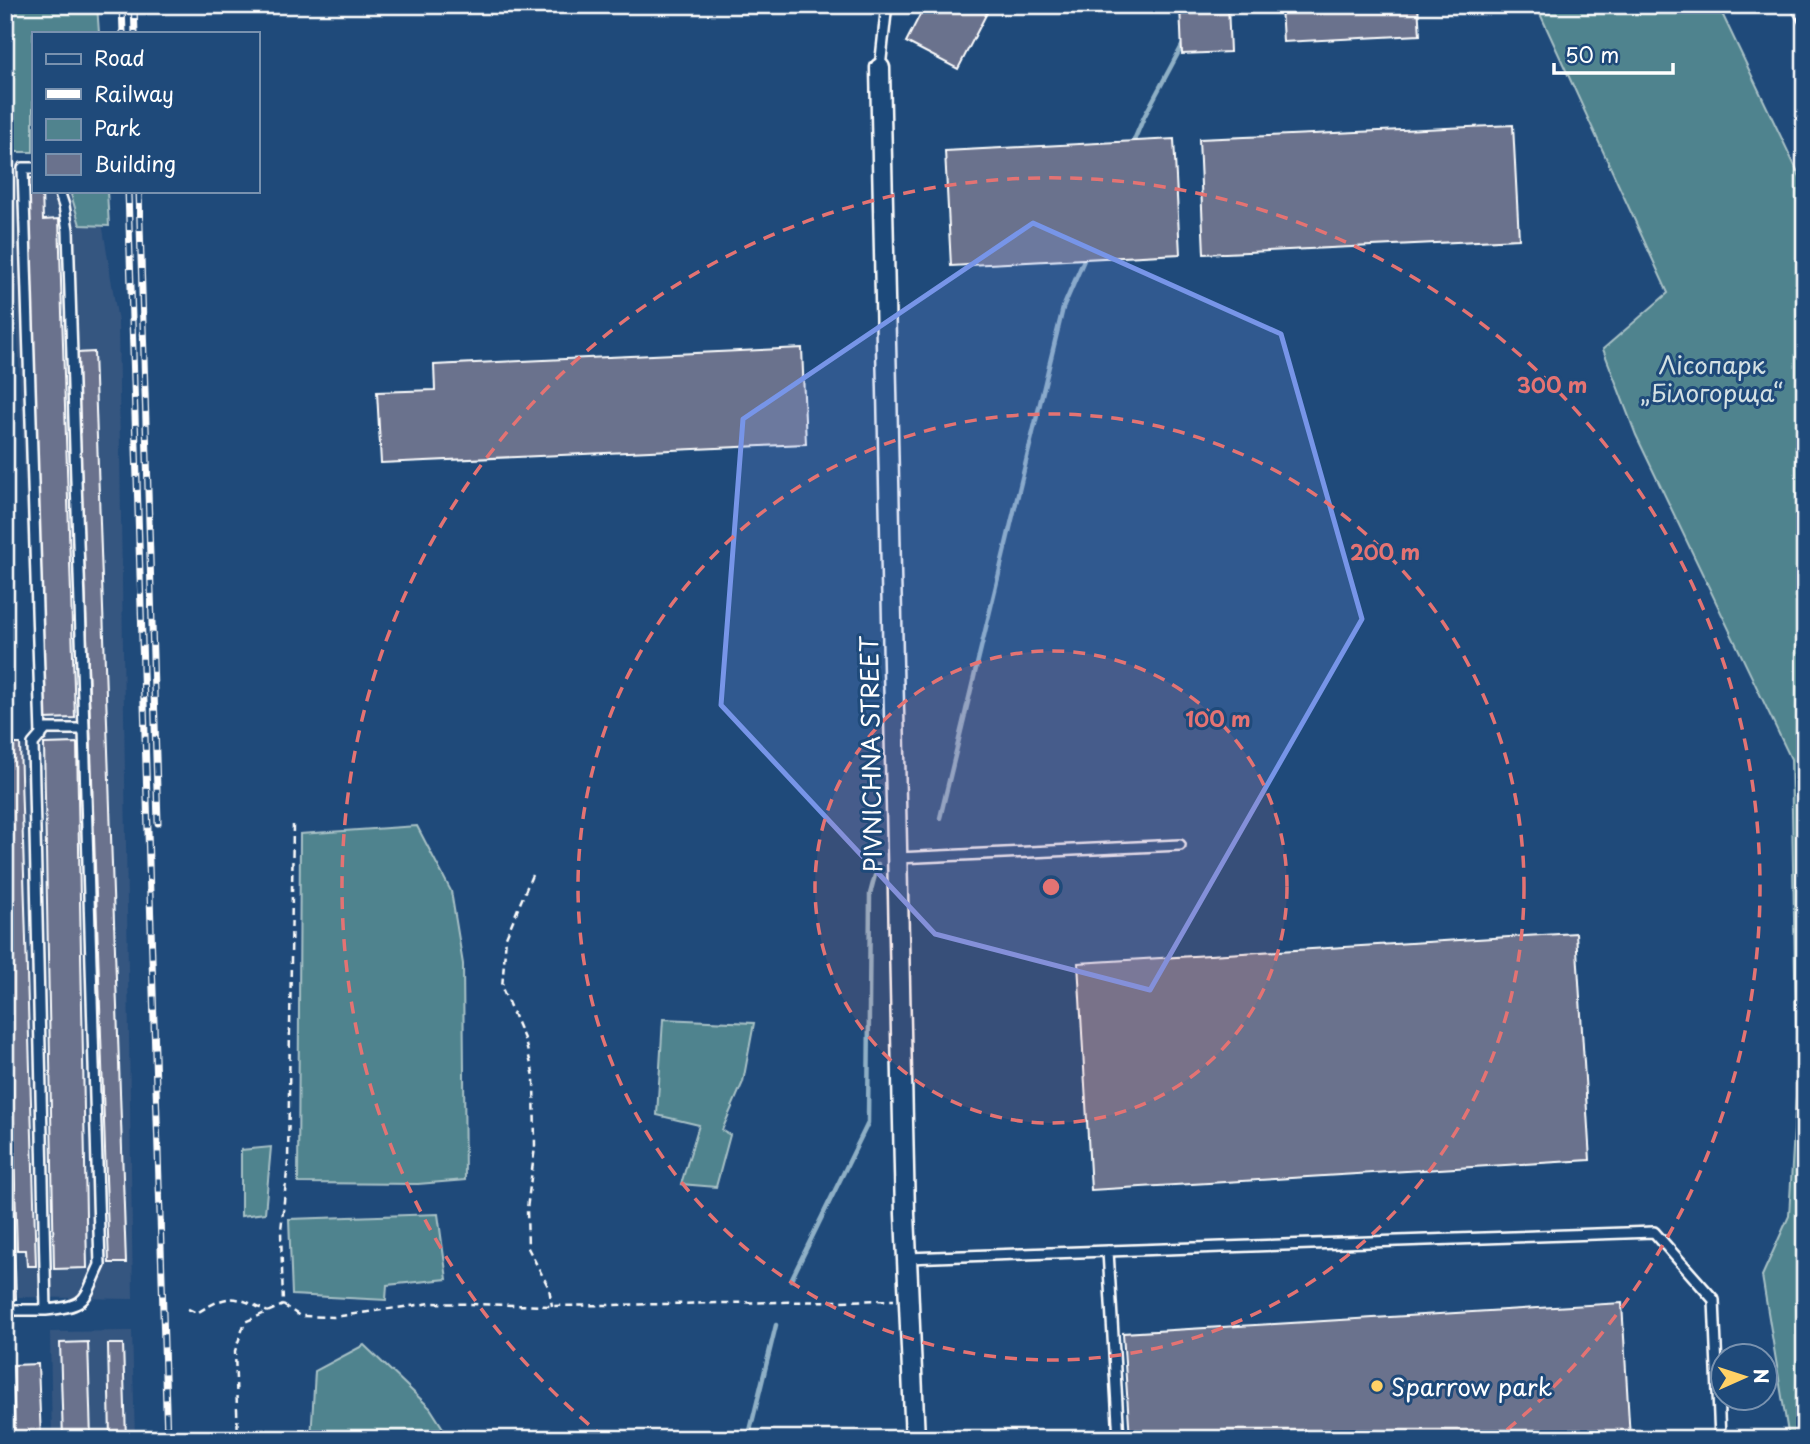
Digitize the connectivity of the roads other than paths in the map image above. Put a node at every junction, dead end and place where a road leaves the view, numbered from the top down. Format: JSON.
{"nodes":[{"id":1,"x":889,"y":5,"type":"edge"},
{"id":2,"x":880,"y":68,"type":"joint"},
{"id":3,"x":32,"y":168,"type":"edge"},
{"id":4,"x":59,"y":192,"type":"edge"},
{"id":5,"x":84,"y":729,"type":"junction"},
{"id":6,"x":41,"y":736,"type":"junction"},
{"id":7,"x":1180,"y":845,"type":"dead end"},
{"id":8,"x":897,"y":858,"type":"junction"},
{"id":9,"x":1108,"y":1251,"type":"junction"},
{"id":10,"x":907,"y":1258,"type":"junction"},
{"id":11,"x":5,"y":1310,"type":"edge"},
{"id":12,"x":46,"y":1310,"type":"junction"},
{"id":13,"x":915,"y":1439,"type":"edge"},
{"id":14,"x":1119,"y":1439,"type":"edge"},
{"id":15,"x":1720,"y":1439,"type":"edge"}],
"edges":[{"from":1,"to":2,"type":"lane"},
{"from":2,"to":8,"type":"street","name":"PIVNICHNA STREET"},
{"from":3,"to":6,"type":"lane"},
{"from":4,"to":5,"type":"lane"},
{"from":5,"to":6,"type":"lane"},
{"from":5,"to":12,"type":"lane"},
{"from":6,"to":12,"type":"lane"},
{"from":7,"to":8,"type":"lane"},
{"from":8,"to":10,"type":"street","name":"PIVNICHNA STREET"},
{"from":9,"to":10,"type":"lane"},
{"from":9,"to":14,"type":"lane"},
{"from":9,"to":15,"type":"lane"},
{"from":10,"to":13,"type":"street","name":"PIVNICHNA STREET"},
{"from":11,"to":12,"type":"lane"}]}
